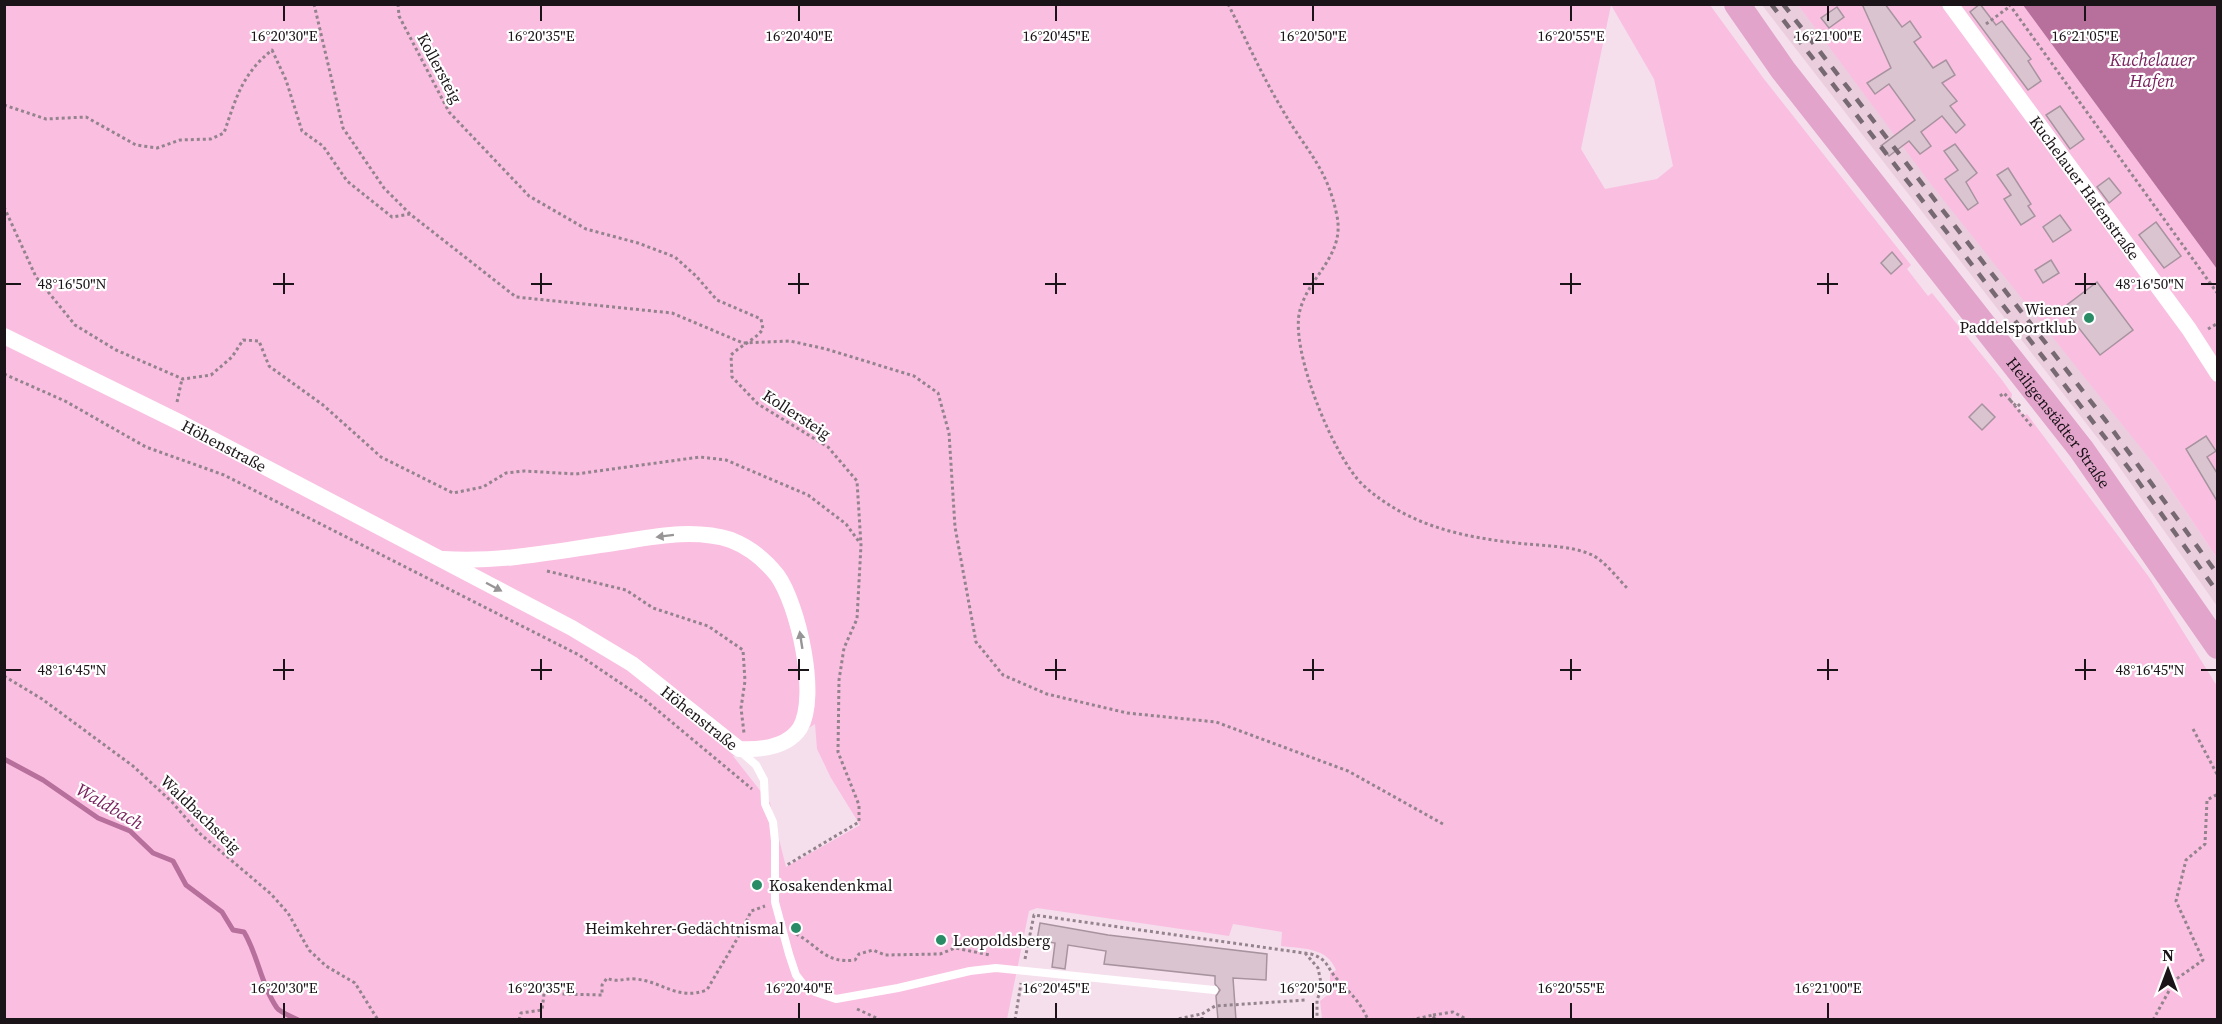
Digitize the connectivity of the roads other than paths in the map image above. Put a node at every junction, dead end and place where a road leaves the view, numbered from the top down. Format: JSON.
{"nodes":[{"id":1,"x":1737,"y":4,"type":"edge"},
{"id":2,"x":1950,"y":4,"type":"edge"},
{"id":3,"x":4,"y":336,"type":"edge"},
{"id":4,"x":2217,"y":374,"type":"edge"},
{"id":5,"x":443,"y":560,"type":"junction"},
{"id":6,"x":2217,"y":646,"type":"edge"},
{"id":7,"x":739,"y":749,"type":"junction"},
{"id":8,"x":1214,"y":990,"type":"dead end"}],
"edges":[{"from":1,"to":6,"type":"main road","name":"Heiligenstädter Straße"},
{"from":2,"to":4,"type":"street","name":"Kuchelauer Hafenstraße"},
{"from":3,"to":5,"type":"street","name":"Höhenstraße"},
{"from":5,"to":7,"type":"street","name":"Höhenstraße","one_way":true},
{"from":7,"to":5,"type":"street","name":"Höhenstraße","one_way":true},
{"from":7,"to":8,"type":"lane"}]}
